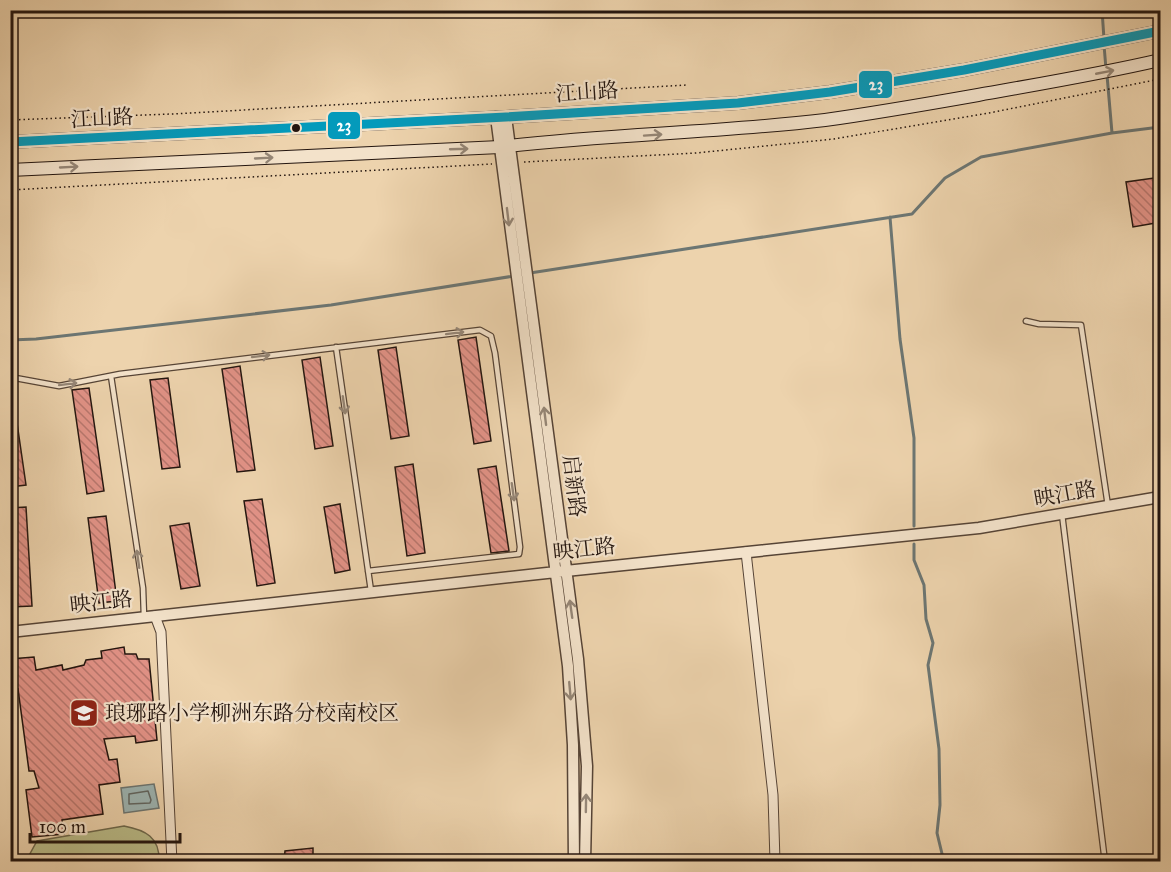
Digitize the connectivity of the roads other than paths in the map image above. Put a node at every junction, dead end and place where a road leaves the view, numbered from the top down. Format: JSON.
{"nodes":[{"id":1,"x":1161,"y":31,"type":"edge"},
{"id":2,"x":1161,"y":60,"type":"edge"},
{"id":3,"x":501,"y":117,"type":"junction"},
{"id":4,"x":10,"y":142,"type":"edge"},
{"id":5,"x":505,"y":147,"type":"junction"},
{"id":6,"x":10,"y":170,"type":"edge"},
{"id":7,"x":1026,"y":321,"type":"dead end"},
{"id":8,"x":336,"y":347,"type":"junction"},
{"id":9,"x":111,"y":376,"type":"junction"},
{"id":10,"x":10,"y":377,"type":"edge"},
{"id":11,"x":1161,"y":497,"type":"edge"},
{"id":12,"x":1108,"y":506,"type":"junction"},
{"id":13,"x":1062,"y":514,"type":"junction"},
{"id":14,"x":746,"y":552,"type":"junction"},
{"id":15,"x":368,"y":571,"type":"junction"},
{"id":16,"x":561,"y":571,"type":"junction"},
{"id":17,"x":371,"y":592,"type":"junction"},
{"id":18,"x":149,"y":617,"type":"junction"},
{"id":19,"x":10,"y":632,"type":"edge"},
{"id":20,"x":172,"y":861,"type":"edge"},
{"id":21,"x":574,"y":861,"type":"edge"},
{"id":22,"x":585,"y":861,"type":"edge"},
{"id":23,"x":775,"y":861,"type":"edge"},
{"id":24,"x":1105,"y":861,"type":"edge"}],
"edges":[{"from":1,"to":3,"type":"main road","name":"江山路"},
{"from":5,"to":2,"type":"main road","one_way":true},
{"from":3,"to":4,"type":"main road","name":"江山路"},
{"from":3,"to":5,"type":"street","name":"启新路"},
{"from":6,"to":5,"type":"main road","one_way":true},
{"from":5,"to":16,"type":"street","name":"启新路"},
{"from":7,"to":12,"type":"lane"},
{"from":9,"to":8,"type":"lane","one_way":true},
{"from":8,"to":15,"type":"lane","one_way":true},
{"from":8,"to":15,"type":"lane","one_way":true},
{"from":10,"to":9,"type":"lane","one_way":true},
{"from":18,"to":9,"type":"lane","one_way":true},
{"from":11,"to":12,"type":"street","name":"映江路"},
{"from":12,"to":13,"type":"street","name":"映江路"},
{"from":13,"to":14,"type":"street","name":"映江路"},
{"from":13,"to":24,"type":"lane"},
{"from":14,"to":16,"type":"street","name":"映江路"},
{"from":14,"to":23,"type":"street"},
{"from":15,"to":17,"type":"lane"},
{"from":16,"to":17,"type":"street","name":"映江路"},
{"from":16,"to":21,"type":"street","name":"启新路","one_way":true},
{"from":22,"to":16,"type":"street","name":"启新路","one_way":true},
{"from":17,"to":18,"type":"street","name":"映江路"},
{"from":18,"to":19,"type":"street","name":"映江路"},
{"from":18,"to":20,"type":"street"}]}
